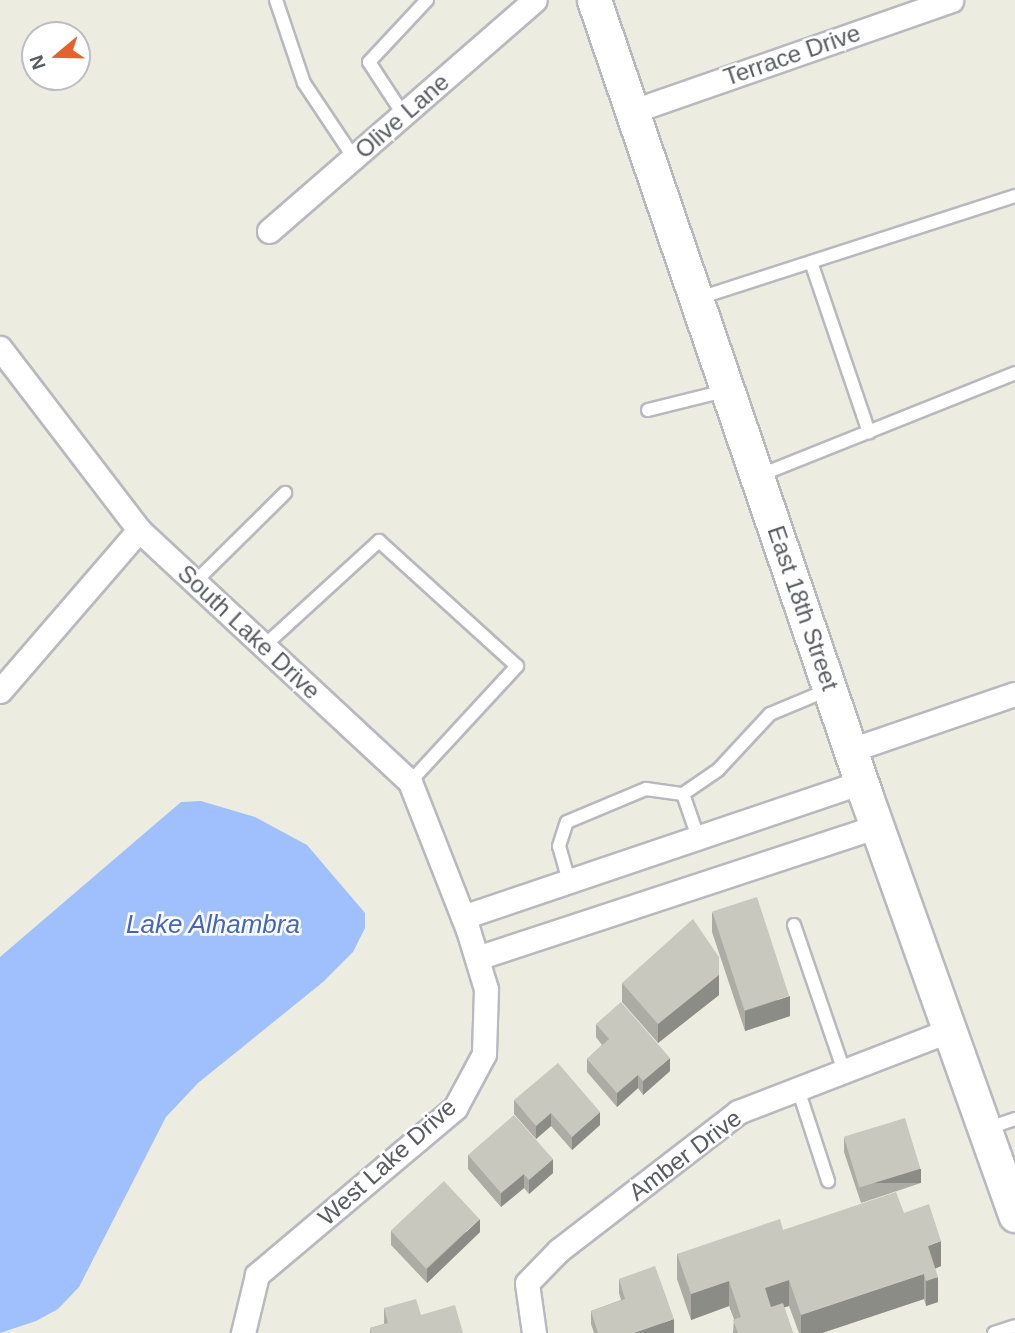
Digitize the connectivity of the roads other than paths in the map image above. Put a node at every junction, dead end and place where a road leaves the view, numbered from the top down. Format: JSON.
{"nodes":[{"id":1,"x":276,"y":0,"type":"edge"},
{"id":2,"x":427,"y":0,"type":"edge"},
{"id":3,"x":535,"y":0,"type":"edge"},
{"id":4,"x":594,"y":0,"type":"edge"},
{"id":5,"x":951,"y":0,"type":"edge"},
{"id":6,"x":633,"y":111,"type":"junction"},
{"id":7,"x":403,"y":114,"type":"junction"},
{"id":8,"x":354,"y":158,"type":"junction"},
{"id":9,"x":1015,"y":196,"type":"edge"},
{"id":10,"x":269,"y":231,"type":"dead end"},
{"id":11,"x":811,"y":262,"type":"junction"},
{"id":12,"x":697,"y":299,"type":"junction"},
{"id":13,"x":0,"y":348,"type":"edge"},
{"id":14,"x":1015,"y":373,"type":"edge"},
{"id":15,"x":729,"y":390,"type":"junction"},
{"id":16,"x":648,"y":410,"type":"dead end"},
{"id":17,"x":869,"y":432,"type":"junction"},
{"id":18,"x":758,"y":476,"type":"junction"},
{"id":19,"x":285,"y":493,"type":"dead end"},
{"id":20,"x":139,"y":530,"type":"junction"},
{"id":21,"x":195,"y":582,"type":"junction"},
{"id":22,"x":264,"y":646,"type":"junction"},
{"id":23,"x":830,"y":689,"type":"junction"},
{"id":24,"x":0,"y":691,"type":"edge"},
{"id":25,"x":1015,"y":694,"type":"edge"},
{"id":26,"x":851,"y":750,"type":"junction"},
{"id":27,"x":410,"y":782,"type":"junction"},
{"id":28,"x":862,"y":782,"type":"junction"},
{"id":29,"x":683,"y":794,"type":"junction"},
{"id":30,"x":877,"y":826,"type":"junction"},
{"id":31,"x":698,"y":836,"type":"junction"},
{"id":32,"x":569,"y":881,"type":"junction"},
{"id":33,"x":466,"y":923,"type":"junction"},
{"id":34,"x":794,"y":925,"type":"dead end"},
{"id":35,"x":477,"y":958,"type":"junction"},
{"id":36,"x":951,"y":1030,"type":"junction"},
{"id":37,"x":844,"y":1072,"type":"junction"},
{"id":38,"x":798,"y":1089,"type":"junction"},
{"id":39,"x":1000,"y":1124,"type":"edge"},
{"id":40,"x":828,"y":1181,"type":"dead end"},
{"id":41,"x":1015,"y":1215,"type":"edge"},
{"id":42,"x":1015,"y":1326,"type":"edge"},
{"id":43,"x":243,"y":1333,"type":"edge"},
{"id":44,"x":534,"y":1333,"type":"edge"},
{"id":45,"x":994,"y":1333,"type":"edge"}],
"edges":[{"from":1,"to":8,"type":"lane"},
{"from":2,"to":7,"type":"lane"},
{"from":3,"to":7,"type":"street","name":"Olive Lane"},
{"from":4,"to":6,"type":"main road","name":"East 18th Street"},
{"from":5,"to":6,"type":"street","name":"Terrace Drive"},
{"from":6,"to":12,"type":"main road","name":"East 18th Street"},
{"from":7,"to":8,"type":"street","name":"Olive Lane"},
{"from":8,"to":10,"type":"street","name":"Olive Lane"},
{"from":9,"to":11,"type":"lane"},
{"from":11,"to":12,"type":"lane"},
{"from":11,"to":17,"type":"lane"},
{"from":12,"to":15,"type":"main road","name":"East 18th Street"},
{"from":13,"to":20,"type":"street","name":"South Lake Drive"},
{"from":14,"to":17,"type":"lane"},
{"from":15,"to":16,"type":"lane"},
{"from":15,"to":18,"type":"main road","name":"East 18th Street"},
{"from":17,"to":18,"type":"lane"},
{"from":18,"to":23,"type":"main road","name":"East 18th Street"},
{"from":19,"to":21,"type":"lane"},
{"from":20,"to":21,"type":"street","name":"South Lake Drive"},
{"from":20,"to":24,"type":"street"},
{"from":21,"to":22,"type":"street","name":"South Lake Drive"},
{"from":22,"to":27,"type":"street","name":"South Lake Drive"},
{"from":22,"to":27,"type":"lane"},
{"from":23,"to":26,"type":"main road","name":"East 18th Street"},
{"from":23,"to":29,"type":"lane"},
{"from":25,"to":26,"type":"street"},
{"from":26,"to":28,"type":"main road","name":"East 18th Street"},
{"from":27,"to":33,"type":"street","name":"South Lake Drive"},
{"from":28,"to":30,"type":"main road","name":"East 18th Street"},
{"from":28,"to":31,"type":"street"},
{"from":29,"to":31,"type":"lane"},
{"from":29,"to":32,"type":"lane"},
{"from":30,"to":35,"type":"street"},
{"from":30,"to":36,"type":"main road","name":"East 18th Street"},
{"from":31,"to":32,"type":"street"},
{"from":32,"to":33,"type":"street"},
{"from":33,"to":35,"type":"street","name":"West Lake Drive"},
{"from":34,"to":37,"type":"lane"},
{"from":35,"to":43,"type":"street","name":"West Lake Drive"},
{"from":36,"to":37,"type":"street","name":"Amber Drive"},
{"from":36,"to":39,"type":"main road","name":"East 18th Street"},
{"from":37,"to":38,"type":"street","name":"Amber Drive"},
{"from":38,"to":40,"type":"lane"},
{"from":38,"to":44,"type":"street","name":"Amber Drive"},
{"from":39,"to":41,"type":"main road","name":"East 18th Street"},
{"from":42,"to":45,"type":"lane"}]}
